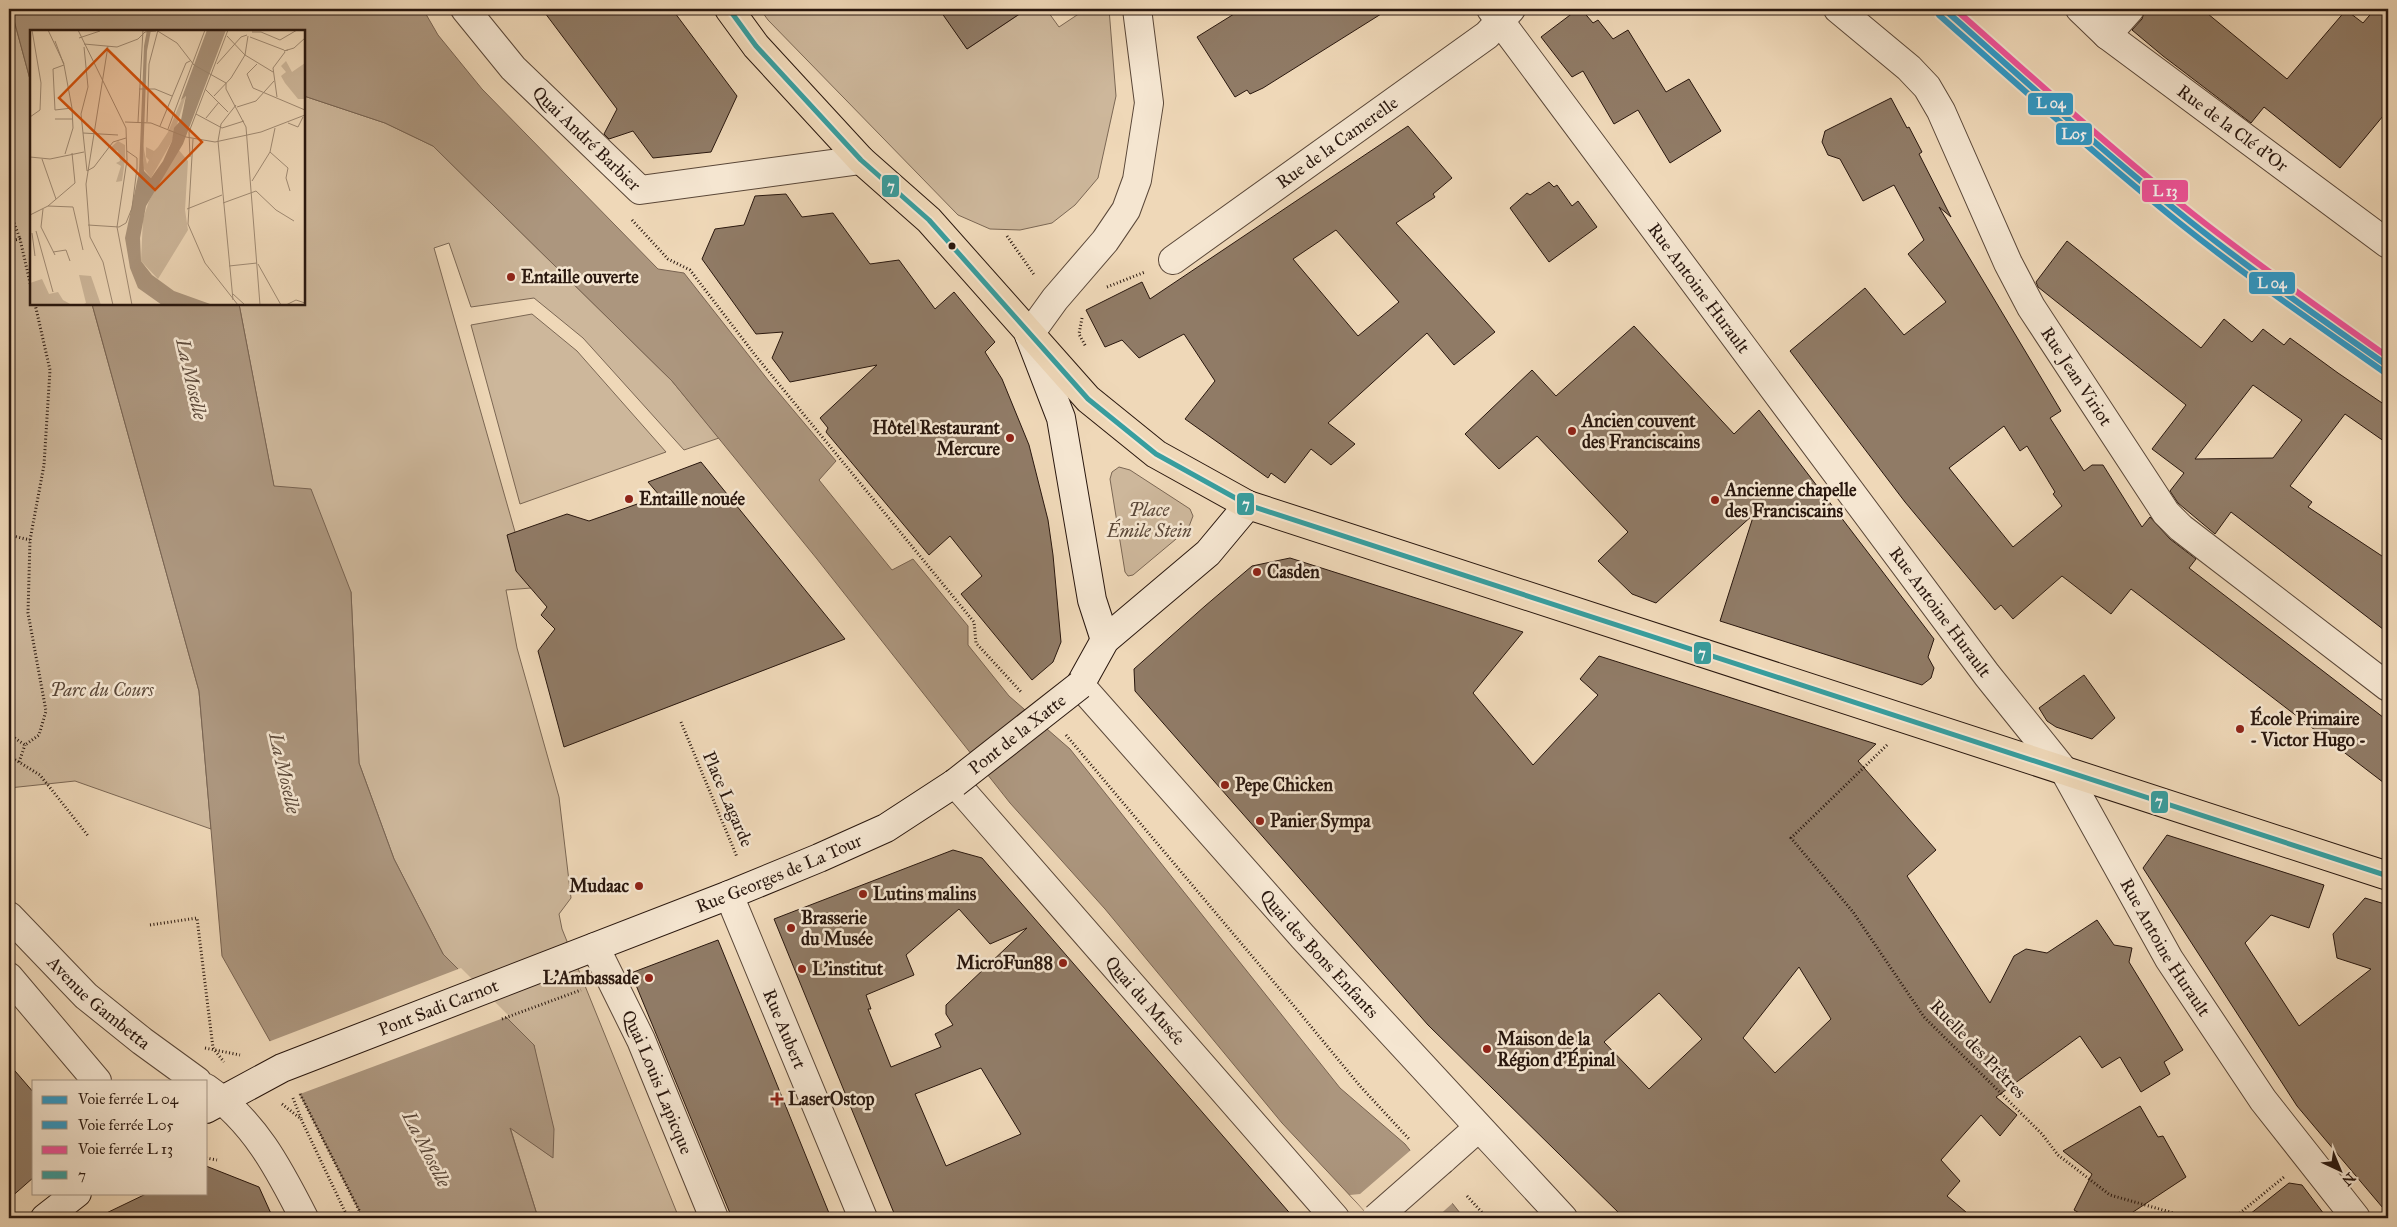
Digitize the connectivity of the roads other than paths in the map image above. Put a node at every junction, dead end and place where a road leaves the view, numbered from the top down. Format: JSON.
{"nodes":[{"id":1,"x":465,"y":9,"type":"edge"},
{"id":2,"x":729,"y":9,"type":"edge"},
{"id":3,"x":1137,"y":9,"type":"edge"},
{"id":4,"x":1838,"y":9,"type":"edge"},
{"id":5,"x":2080,"y":9,"type":"edge"},
{"id":6,"x":2130,"y":9,"type":"edge"},
{"id":7,"x":1501,"y":13,"type":"edge"},
{"id":8,"x":2107,"y":35,"type":"junction"},
{"id":9,"x":861,"y":160,"type":"junction"},
{"id":10,"x":2388,"y":244,"type":"edge"},
{"id":11,"x":1173,"y":260,"type":"dead end"},
{"id":12,"x":1029,"y":335,"type":"junction"},
{"id":13,"x":1248,"y":505,"type":"junction"},
{"id":14,"x":1105,"y":640,"type":"junction"},
{"id":15,"x":1080,"y":685,"type":"junction"},
{"id":16,"x":2388,"y":688,"type":"edge"},
{"id":17,"x":2065,"y":772,"type":"junction"},
{"id":18,"x":955,"y":783,"type":"junction"},
{"id":19,"x":2388,"y":876,"type":"edge"},
{"id":20,"x":739,"y":891,"type":"junction"},
{"id":21,"x":9,"y":916,"type":"edge"},
{"id":22,"x":594,"y":947,"type":"junction"},
{"id":23,"x":9,"y":977,"type":"edge"},
{"id":24,"x":97,"y":1080,"type":"edge"},
{"id":25,"x":196,"y":1080,"type":"edge"},
{"id":26,"x":212,"y":1099,"type":"edge"},
{"id":27,"x":1478,"y":1128,"type":"junction"},
{"id":28,"x":76,"y":1194,"type":"edge"},
{"id":29,"x":45,"y":1218,"type":"edge"},
{"id":30,"x":304,"y":1218,"type":"edge"},
{"id":31,"x":714,"y":1218,"type":"edge"},
{"id":32,"x":863,"y":1218,"type":"edge"},
{"id":33,"x":1335,"y":1218,"type":"edge"},
{"id":34,"x":1376,"y":1218,"type":"edge"},
{"id":35,"x":1563,"y":1218,"type":"edge"},
{"id":36,"x":2356,"y":1218,"type":"edge"}],
"edges":[{"from":1,"to":9,"type":"street","name":"Quai André Barbier"},
{"from":2,"to":9,"type":"main road"},
{"from":3,"to":12,"type":"street"},
{"from":4,"to":16,"type":"street","name":"Rue Jean Viriot"},
{"from":5,"to":8,"type":"street","name":"Rue de la Clé d'Or"},
{"from":6,"to":8,"type":"street"},
{"from":7,"to":11,"type":"street","name":"Rue de la Camerelle"},
{"from":7,"to":17,"type":"street","name":"Rue Antoine Hurault"},
{"from":8,"to":10,"type":"street","name":"Rue de la Clé d'Or"},
{"from":9,"to":12,"type":"main road"},
{"from":12,"to":13,"type":"main road"},
{"from":12,"to":14,"type":"street"},
{"from":13,"to":14,"type":"street"},
{"from":13,"to":17,"type":"main road"},
{"from":14,"to":15,"type":"street"},
{"from":15,"to":18,"type":"street","name":"Pont de la Xatte","bridge":true},
{"from":15,"to":27,"type":"street","name":"Quai des Bons Enfants"},
{"from":17,"to":19,"type":"main road"},
{"from":17,"to":36,"type":"street","name":"Rue Antoine Hurault"},
{"from":18,"to":20,"type":"street","name":"Rue Georges de La Tour"},
{"from":18,"to":33,"type":"street","name":"Quai du Musée"},
{"from":20,"to":22,"type":"street","name":"Rue Georges de La Tour"},
{"from":20,"to":32,"type":"street","name":"Rue Aubert"},
{"from":21,"to":25,"type":"street","name":"Avenue Gambetta"},
{"from":22,"to":26,"type":"street","name":"Pont Sadi Carnot"},
{"from":22,"to":31,"type":"street","name":"Quai Louis Lapicque"},
{"from":23,"to":24,"type":"street"},
{"from":26,"to":30,"type":"street"},
{"from":27,"to":34,"type":"street","bridge":true},
{"from":27,"to":35,"type":"street","name":"Quai des Bons Enfants"},
{"from":28,"to":29,"type":"street"}]}
